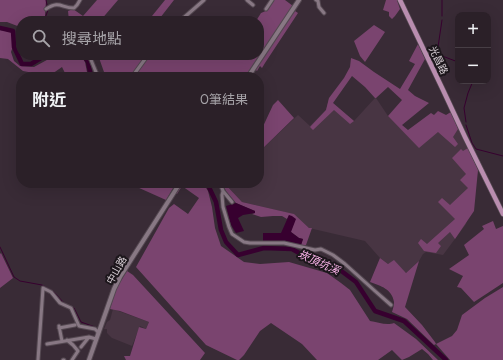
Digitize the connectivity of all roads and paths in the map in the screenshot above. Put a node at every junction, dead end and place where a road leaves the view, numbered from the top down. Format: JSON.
{"nodes":[{"id":1,"x":80,"y":0,"type":"edge"},
{"id":2,"x":204,"y":0,"type":"edge"},
{"id":3,"x":247,"y":0,"type":"edge"},
{"id":4,"x":272,"y":0,"type":"edge"},
{"id":5,"x":298,"y":0,"type":"edge"},
{"id":6,"x":316,"y":0,"type":"edge"},
{"id":7,"x":400,"y":0,"type":"edge"},
{"id":8,"x":253,"y":5,"type":"dead end"},
{"id":9,"x":46,"y":9,"type":"dead end"},
{"id":10,"x":266,"y":9,"type":"dead end"},
{"id":11,"x":324,"y":13,"type":"dead end"},
{"id":12,"x":186,"y":16,"type":"edge"},
{"id":13,"x":264,"y":52,"type":"edge"},
{"id":14,"x":91,"y":60,"type":"edge"},
{"id":15,"x":144,"y":60,"type":"edge"},
{"id":16,"x":259,"y":60,"type":"edge"},
{"id":17,"x":96,"y":72,"type":"edge"},
{"id":18,"x":136,"y":72,"type":"edge"},
{"id":19,"x":251,"y":72,"type":"edge"},
{"id":20,"x":177,"y":188,"type":"edge"},
{"id":21,"x":222,"y":188,"type":"edge"},
{"id":22,"x":223,"y":191,"type":"junction"},
{"id":23,"x":232,"y":202,"type":"dead end"},
{"id":24,"x":503,"y":214,"type":"edge"},
{"id":25,"x":392,"y":305,"type":"dead end"},
{"id":26,"x":75,"y":325,"type":"dead end"},
{"id":27,"x":98,"y":332,"type":"junction"},
{"id":28,"x":89,"y":337,"type":"junction"},
{"id":29,"x":96,"y":339,"type":"junction"},
{"id":30,"x":67,"y":340,"type":"junction"},
{"id":31,"x":62,"y":341,"type":"junction"},
{"id":32,"x":47,"y":344,"type":"dead end"},
{"id":33,"x":81,"y":347,"type":"dead end"},
{"id":34,"x":38,"y":360,"type":"edge"},
{"id":35,"x":72,"y":360,"type":"edge"},
{"id":36,"x":88,"y":360,"type":"edge"}],
"edges":[{"from":1,"to":9,"type":"street"},
{"from":2,"to":12,"type":"street"},
{"from":3,"to":8,"type":"street"},
{"from":4,"to":10,"type":"street"},
{"from":5,"to":13,"type":"main road"},
{"from":6,"to":11,"type":"street"},
{"from":7,"to":24,"type":"main road","name":"光昌路"},
{"from":14,"to":17,"type":"street"},
{"from":15,"to":18,"type":"street"},
{"from":16,"to":19,"type":"main road"},
{"from":20,"to":27,"type":"main road","name":"中山路"},
{"from":21,"to":22,"type":"street"},
{"from":22,"to":23,"type":"street"},
{"from":22,"to":25,"type":"street"},
{"from":26,"to":31,"type":"street"},
{"from":27,"to":29,"type":"main road","name":"中山路"},
{"from":27,"to":34,"type":"street"},
{"from":28,"to":29,"type":"street"},
{"from":28,"to":30,"type":"street"},
{"from":28,"to":33,"type":"street"},
{"from":29,"to":36,"type":"main road","name":"中山路"},
{"from":30,"to":31,"type":"street"},
{"from":30,"to":35,"type":"street"},
{"from":31,"to":32,"type":"street"}]}
